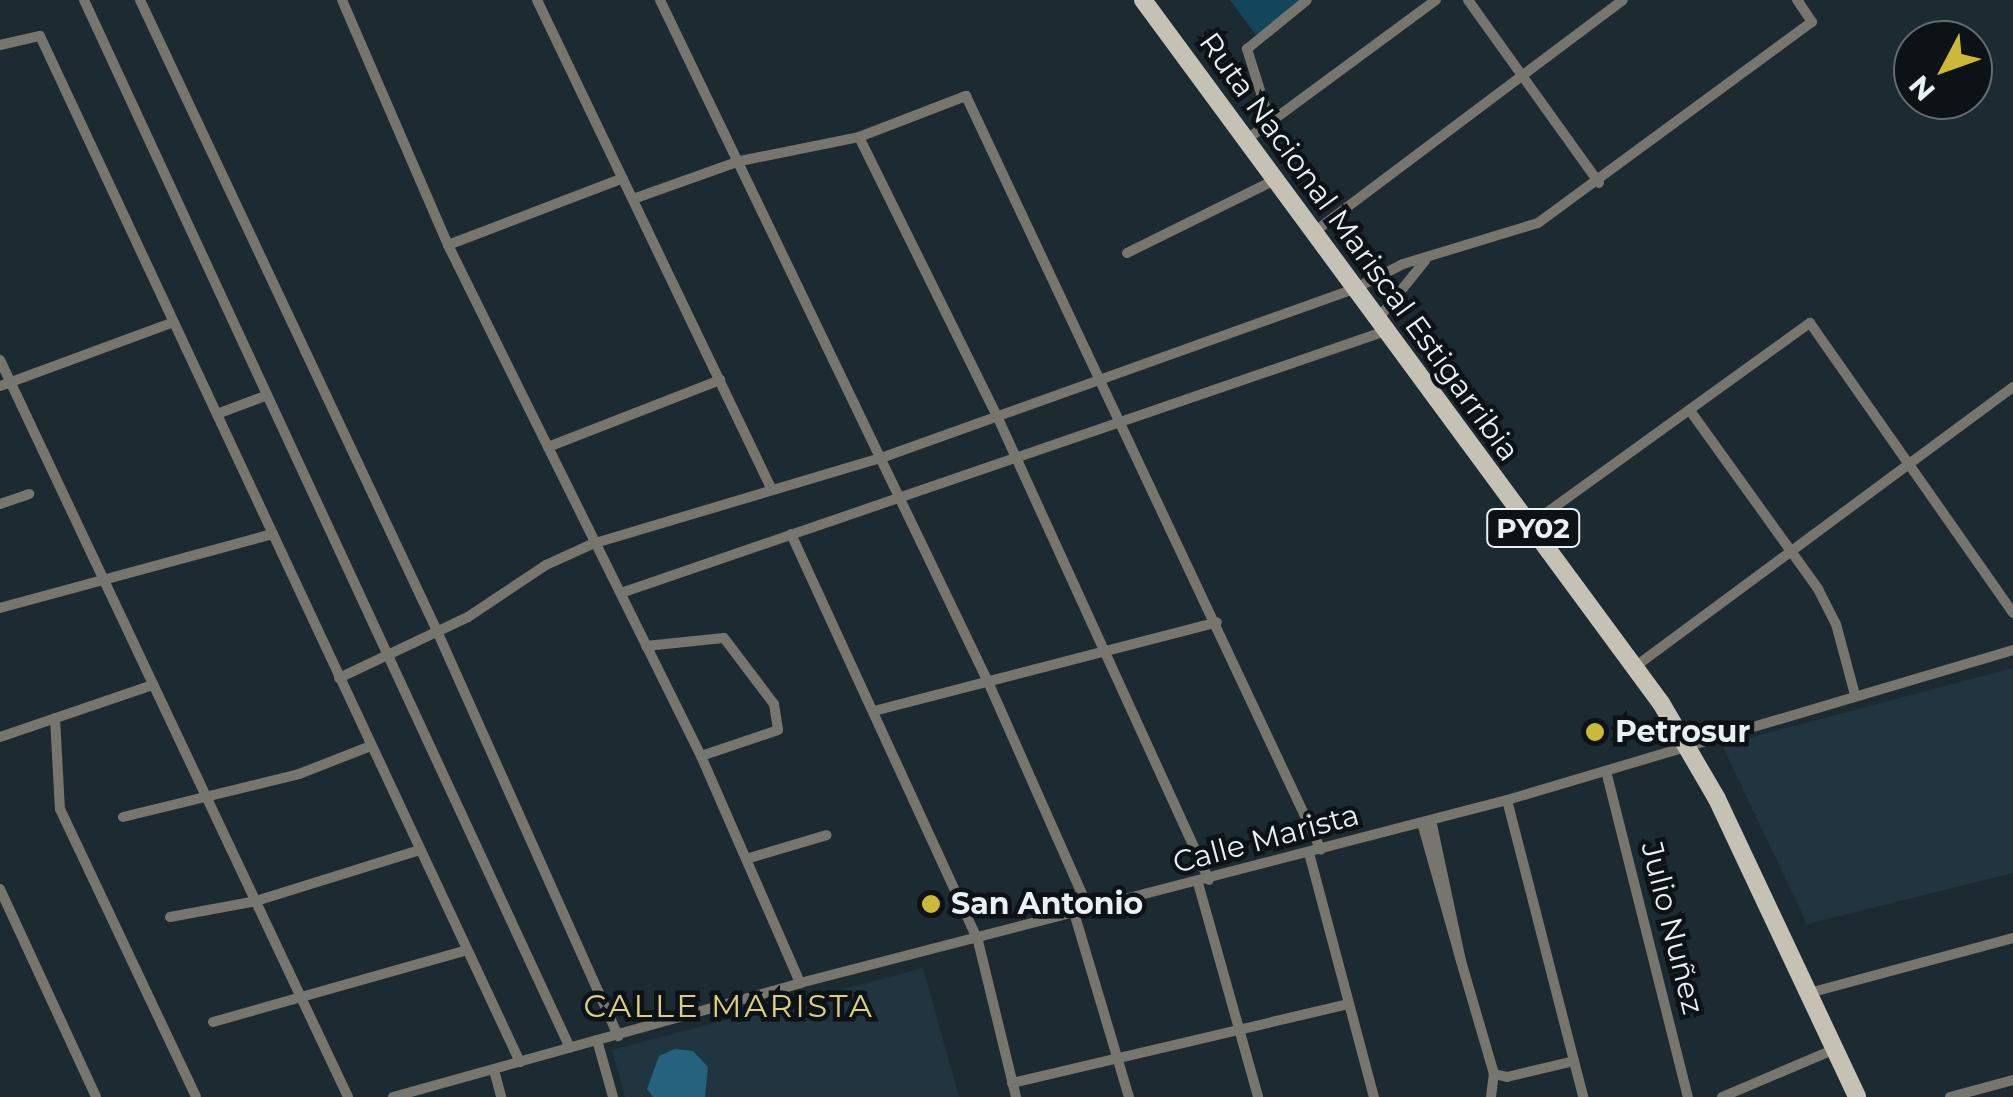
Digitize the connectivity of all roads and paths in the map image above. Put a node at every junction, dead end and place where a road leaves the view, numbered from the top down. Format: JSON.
{"nodes":[{"id":1,"x":84,"y":0,"type":"edge"},
{"id":2,"x":140,"y":0,"type":"edge"},
{"id":3,"x":342,"y":0,"type":"edge"},
{"id":4,"x":537,"y":0,"type":"edge"},
{"id":5,"x":660,"y":0,"type":"edge"},
{"id":6,"x":1143,"y":0,"type":"edge"},
{"id":7,"x":1306,"y":0,"type":"edge"},
{"id":8,"x":1436,"y":0,"type":"edge"},
{"id":9,"x":1468,"y":0,"type":"edge"},
{"id":10,"x":1622,"y":0,"type":"edge"},
{"id":11,"x":1796,"y":0,"type":"edge"},
{"id":12,"x":0,"y":45,"type":"edge"},
{"id":13,"x":1521,"y":76,"type":"junction"},
{"id":14,"x":1270,"y":122,"type":"junction"},
{"id":15,"x":858,"y":136,"type":"junction"},
{"id":16,"x":1246,"y":140,"type":"junction"},
{"id":17,"x":740,"y":161,"type":"junction"},
{"id":18,"x":623,"y":178,"type":"junction"},
{"id":19,"x":1275,"y":180,"type":"junction"},
{"id":20,"x":1599,"y":183,"type":"junction"},
{"id":21,"x":633,"y":199,"type":"junction"},
{"id":22,"x":1314,"y":232,"type":"junction"},
{"id":23,"x":448,"y":244,"type":"junction"},
{"id":24,"x":1127,"y":252,"type":"dead end"},
{"id":25,"x":1426,"y":260,"type":"junction"},
{"id":26,"x":1354,"y":289,"type":"junction"},
{"id":27,"x":174,"y":322,"type":"junction"},
{"id":28,"x":1382,"y":325,"type":"junction"},
{"id":29,"x":0,"y":360,"type":"edge"},
{"id":30,"x":720,"y":380,"type":"junction"},
{"id":31,"x":1101,"y":380,"type":"junction"},
{"id":32,"x":6,"y":384,"type":"edge"},
{"id":33,"x":2013,"y":387,"type":"edge"},
{"id":34,"x":265,"y":396,"type":"junction"},
{"id":35,"x":1691,"y":412,"type":"junction"},
{"id":36,"x":218,"y":414,"type":"junction"},
{"id":37,"x":996,"y":416,"type":"junction"},
{"id":38,"x":1122,"y":419,"type":"junction"},
{"id":39,"x":548,"y":447,"type":"junction"},
{"id":40,"x":881,"y":458,"type":"junction"},
{"id":41,"x":1015,"y":458,"type":"junction"},
{"id":42,"x":1911,"y":468,"type":"junction"},
{"id":43,"x":772,"y":490,"type":"junction"},
{"id":44,"x":29,"y":494,"type":"dead end"},
{"id":45,"x":898,"y":498,"type":"junction"},
{"id":46,"x":0,"y":504,"type":"edge"},
{"id":47,"x":1531,"y":524,"type":"junction"},
{"id":48,"x":273,"y":534,"type":"junction"},
{"id":49,"x":792,"y":534,"type":"junction"},
{"id":50,"x":592,"y":544,"type":"junction"},
{"id":51,"x":1794,"y":554,"type":"junction"},
{"id":52,"x":102,"y":578,"type":"junction"},
{"id":53,"x":620,"y":593,"type":"junction"},
{"id":54,"x":0,"y":608,"type":"edge"},
{"id":55,"x":2013,"y":614,"type":"edge"},
{"id":56,"x":1217,"y":622,"type":"junction"},
{"id":57,"x":437,"y":631,"type":"junction"},
{"id":58,"x":646,"y":646,"type":"junction"},
{"id":59,"x":2013,"y":650,"type":"edge"},
{"id":60,"x":386,"y":652,"type":"junction"},
{"id":61,"x":1106,"y":654,"type":"junction"},
{"id":62,"x":1636,"y":666,"type":"junction"},
{"id":63,"x":339,"y":678,"type":"junction"},
{"id":64,"x":989,"y":684,"type":"junction"},
{"id":65,"x":153,"y":685,"type":"junction"},
{"id":66,"x":1855,"y":695,"type":"junction"},
{"id":67,"x":874,"y":710,"type":"junction"},
{"id":68,"x":55,"y":718,"type":"junction"},
{"id":69,"x":0,"y":737,"type":"edge"},
{"id":70,"x":371,"y":746,"type":"junction"},
{"id":71,"x":1687,"y":746,"type":"junction"},
{"id":72,"x":701,"y":756,"type":"junction"},
{"id":73,"x":1606,"y":770,"type":"junction"},
{"id":74,"x":206,"y":797,"type":"junction"},
{"id":75,"x":1507,"y":800,"type":"junction"},
{"id":76,"x":123,"y":817,"type":"dead end"},
{"id":77,"x":1426,"y":822,"type":"junction"},
{"id":78,"x":827,"y":835,"type":"dead end"},
{"id":79,"x":420,"y":850,"type":"junction"},
{"id":80,"x":1315,"y":852,"type":"junction"},
{"id":81,"x":746,"y":860,"type":"junction"},
{"id":82,"x":1204,"y":881,"type":"junction"},
{"id":83,"x":0,"y":888,"type":"edge"},
{"id":84,"x":256,"y":901,"type":"junction"},
{"id":85,"x":1090,"y":912,"type":"junction"},
{"id":86,"x":1076,"y":916,"type":"junction"},
{"id":87,"x":170,"y":918,"type":"dead end"},
{"id":88,"x":2013,"y":938,"type":"edge"},
{"id":89,"x":978,"y":942,"type":"junction"},
{"id":90,"x":467,"y":950,"type":"junction"},
{"id":91,"x":800,"y":983,"type":"junction"},
{"id":92,"x":1809,"y":993,"type":"junction"},
{"id":93,"x":301,"y":997,"type":"junction"},
{"id":94,"x":1350,"y":1004,"type":"junction"},
{"id":95,"x":213,"y":1022,"type":"dead end"},
{"id":96,"x":1240,"y":1029,"type":"junction"},
{"id":97,"x":618,"y":1036,"type":"junction"},
{"id":98,"x":597,"y":1040,"type":"junction"},
{"id":99,"x":570,"y":1048,"type":"junction"},
{"id":100,"x":1834,"y":1049,"type":"junction"},
{"id":101,"x":1118,"y":1058,"type":"junction"},
{"id":102,"x":1574,"y":1061,"type":"junction"},
{"id":103,"x":520,"y":1062,"type":"junction"},
{"id":104,"x":494,"y":1070,"type":"junction"},
{"id":105,"x":1494,"y":1074,"type":"junction"},
{"id":106,"x":2013,"y":1080,"type":"edge"},
{"id":107,"x":1012,"y":1083,"type":"junction"},
{"id":108,"x":1764,"y":1084,"type":"junction"},
{"id":109,"x":96,"y":1097,"type":"edge"},
{"id":110,"x":196,"y":1097,"type":"edge"},
{"id":111,"x":348,"y":1097,"type":"edge"},
{"id":112,"x":394,"y":1097,"type":"edge"},
{"id":113,"x":502,"y":1097,"type":"edge"},
{"id":114,"x":612,"y":1097,"type":"edge"},
{"id":115,"x":1016,"y":1097,"type":"edge"},
{"id":116,"x":1129,"y":1097,"type":"edge"},
{"id":117,"x":1258,"y":1097,"type":"edge"},
{"id":118,"x":1374,"y":1097,"type":"edge"},
{"id":119,"x":1491,"y":1097,"type":"edge"},
{"id":120,"x":1583,"y":1097,"type":"edge"},
{"id":121,"x":1688,"y":1097,"type":"edge"},
{"id":122,"x":1722,"y":1097,"type":"edge"},
{"id":123,"x":1768,"y":1097,"type":"edge"},
{"id":124,"x":1857,"y":1097,"type":"edge"},
{"id":125,"x":1950,"y":1097,"type":"edge"}],
"edges":[{"from":1,"to":34,"type":"street"},
{"from":2,"to":57,"type":"street"},
{"from":3,"to":23,"type":"street"},
{"from":4,"to":18,"type":"street"},
{"from":5,"to":17,"type":"street"},
{"from":6,"to":16,"type":"main road","name":"Ruta Nacional Mariscal Estigarribia","number":"PY02"},
{"from":7,"to":14,"type":"street"},
{"from":8,"to":14,"type":"street"},
{"from":9,"to":13,"type":"street"},
{"from":10,"to":13,"type":"street"},
{"from":11,"to":20,"type":"street"},
{"from":12,"to":27,"type":"street"},
{"from":13,"to":20,"type":"street"},
{"from":13,"to":22,"type":"street"},
{"from":14,"to":16,"type":"street"},
{"from":15,"to":17,"type":"street"},
{"from":15,"to":31,"type":"street"},
{"from":15,"to":37,"type":"street"},
{"from":16,"to":19,"type":"main road","name":"Ruta Nacional Mariscal Estigarribia","number":"PY02"},
{"from":17,"to":21,"type":"street"},
{"from":17,"to":40,"type":"street"},
{"from":18,"to":21,"type":"street"},
{"from":18,"to":23,"type":"street"},
{"from":19,"to":22,"type":"main road","name":"Ruta Nacional Mariscal Estigarribia","number":"PY02"},
{"from":19,"to":24,"type":"street"},
{"from":20,"to":25,"type":"street"},
{"from":21,"to":30,"type":"street"},
{"from":22,"to":26,"type":"main road","name":"Ruta Nacional Mariscal Estigarribia","number":"PY02"},
{"from":23,"to":39,"type":"street"},
{"from":25,"to":26,"type":"street"},
{"from":25,"to":28,"type":"street"},
{"from":26,"to":28,"type":"main road","name":"Ruta Nacional Mariscal Estigarribia","number":"PY02"},
{"from":26,"to":31,"type":"street"},
{"from":27,"to":32,"type":"street"},
{"from":27,"to":36,"type":"street"},
{"from":28,"to":38,"type":"street"},
{"from":28,"to":47,"type":"main road","name":"Ruta Nacional Mariscal Estigarribia","number":"PY02"},
{"from":29,"to":32,"type":"street"},
{"from":30,"to":39,"type":"street"},
{"from":30,"to":43,"type":"street"},
{"from":31,"to":37,"type":"street"},
{"from":31,"to":38,"type":"street"},
{"from":32,"to":52,"type":"street"},
{"from":33,"to":42,"type":"street"},
{"from":34,"to":36,"type":"street"},
{"from":34,"to":60,"type":"street"},
{"from":35,"to":42,"type":"street"},
{"from":35,"to":47,"type":"street"},
{"from":35,"to":51,"type":"street"},
{"from":36,"to":48,"type":"street"},
{"from":37,"to":40,"type":"street"},
{"from":37,"to":41,"type":"street"},
{"from":38,"to":41,"type":"street"},
{"from":38,"to":56,"type":"street"},
{"from":39,"to":50,"type":"street"},
{"from":40,"to":43,"type":"street"},
{"from":40,"to":45,"type":"street"},
{"from":41,"to":45,"type":"street"},
{"from":41,"to":61,"type":"street"},
{"from":42,"to":51,"type":"street"},
{"from":42,"to":55,"type":"street"},
{"from":43,"to":50,"type":"street"},
{"from":44,"to":46,"type":"street"},
{"from":45,"to":49,"type":"street"},
{"from":45,"to":64,"type":"street"},
{"from":47,"to":62,"type":"main road","name":"Ruta Nacional Mariscal Estigarribia","number":"PY02"},
{"from":48,"to":52,"type":"street"},
{"from":48,"to":63,"type":"street"},
{"from":49,"to":53,"type":"street"},
{"from":49,"to":67,"type":"street"},
{"from":50,"to":53,"type":"street"},
{"from":50,"to":57,"type":"street"},
{"from":51,"to":62,"type":"street"},
{"from":51,"to":66,"type":"street"},
{"from":52,"to":54,"type":"street"},
{"from":52,"to":65,"type":"street"},
{"from":53,"to":58,"type":"street"},
{"from":56,"to":61,"type":"street"},
{"from":56,"to":80,"type":"street"},
{"from":57,"to":60,"type":"street"},
{"from":57,"to":97,"type":"street"},
{"from":58,"to":72,"type":"street"},
{"from":58,"to":72,"type":"street"},
{"from":59,"to":66,"type":"street","name":"Calle Marista"},
{"from":60,"to":63,"type":"street"},
{"from":60,"to":99,"type":"street"},
{"from":61,"to":64,"type":"street"},
{"from":61,"to":82,"type":"street"},
{"from":62,"to":71,"type":"main road","name":"Ruta Nacional Mariscal Estigarribia","number":"PY02"},
{"from":63,"to":70,"type":"street"},
{"from":64,"to":67,"type":"street"},
{"from":64,"to":85,"type":"street"},
{"from":65,"to":68,"type":"street"},
{"from":65,"to":74,"type":"street"},
{"from":66,"to":71,"type":"street","name":"Calle Marista"},
{"from":67,"to":89,"type":"street"},
{"from":68,"to":69,"type":"street"},
{"from":68,"to":110,"type":"street"},
{"from":70,"to":74,"type":"street"},
{"from":70,"to":79,"type":"street"},
{"from":71,"to":73,"type":"street","name":"Calle Marista"},
{"from":71,"to":92,"type":"main road","name":"Ruta Nacional Mariscal Estigarribia","number":"PY02"},
{"from":72,"to":81,"type":"street"},
{"from":73,"to":75,"type":"street","name":"Calle Marista"},
{"from":73,"to":121,"type":"street","name":"Julio Nuñez"},
{"from":74,"to":76,"type":"street"},
{"from":74,"to":84,"type":"street"},
{"from":75,"to":77,"type":"street","name":"Calle Marista"},
{"from":75,"to":102,"type":"street"},
{"from":77,"to":80,"type":"street","name":"Calle Marista"},
{"from":77,"to":105,"type":"street"},
{"from":78,"to":81,"type":"street"},
{"from":79,"to":84,"type":"street"},
{"from":79,"to":90,"type":"street"},
{"from":80,"to":82,"type":"street","name":"Calle Marista"},
{"from":80,"to":94,"type":"street"},
{"from":81,"to":91,"type":"street"},
{"from":82,"to":85,"type":"street","name":"Calle Marista"},
{"from":82,"to":96,"type":"street"},
{"from":83,"to":109,"type":"street"},
{"from":84,"to":87,"type":"street"},
{"from":84,"to":93,"type":"street"},
{"from":85,"to":86,"type":"street","name":"Calle Marista"},
{"from":86,"to":89,"type":"street","name":"Calle Marista"},
{"from":86,"to":101,"type":"street"},
{"from":88,"to":92,"type":"street"},
{"from":89,"to":91,"type":"street","name":"Calle Marista"},
{"from":89,"to":107,"type":"street"},
{"from":90,"to":93,"type":"street"},
{"from":90,"to":103,"type":"street"},
{"from":91,"to":97,"type":"street","name":"Calle Marista"},
{"from":92,"to":100,"type":"main road","name":"Ruta Nacional Mariscal Estigarribia","number":"PY02"},
{"from":93,"to":95,"type":"street"},
{"from":93,"to":111,"type":"street"},
{"from":94,"to":96,"type":"street"},
{"from":94,"to":118,"type":"street"},
{"from":96,"to":101,"type":"street"},
{"from":96,"to":117,"type":"street"},
{"from":97,"to":98,"type":"street","name":"Calle Marista"},
{"from":98,"to":99,"type":"street","name":"Calle Marista"},
{"from":98,"to":114,"type":"street"},
{"from":99,"to":103,"type":"street","name":"Calle Marista"},
{"from":100,"to":108,"type":"street"},
{"from":100,"to":124,"type":"main road","name":"Ruta Nacional Mariscal Estigarribia","number":"PY02"},
{"from":101,"to":107,"type":"street"},
{"from":101,"to":116,"type":"street"},
{"from":102,"to":105,"type":"street"},
{"from":102,"to":120,"type":"street"},
{"from":103,"to":104,"type":"street","name":"Calle Marista"},
{"from":104,"to":112,"type":"street","name":"Calle Marista"},
{"from":104,"to":113,"type":"street"},
{"from":105,"to":119,"type":"street"},
{"from":106,"to":125,"type":"street"},
{"from":107,"to":115,"type":"street"},
{"from":108,"to":122,"type":"street"},
{"from":108,"to":123,"type":"street"}]}
